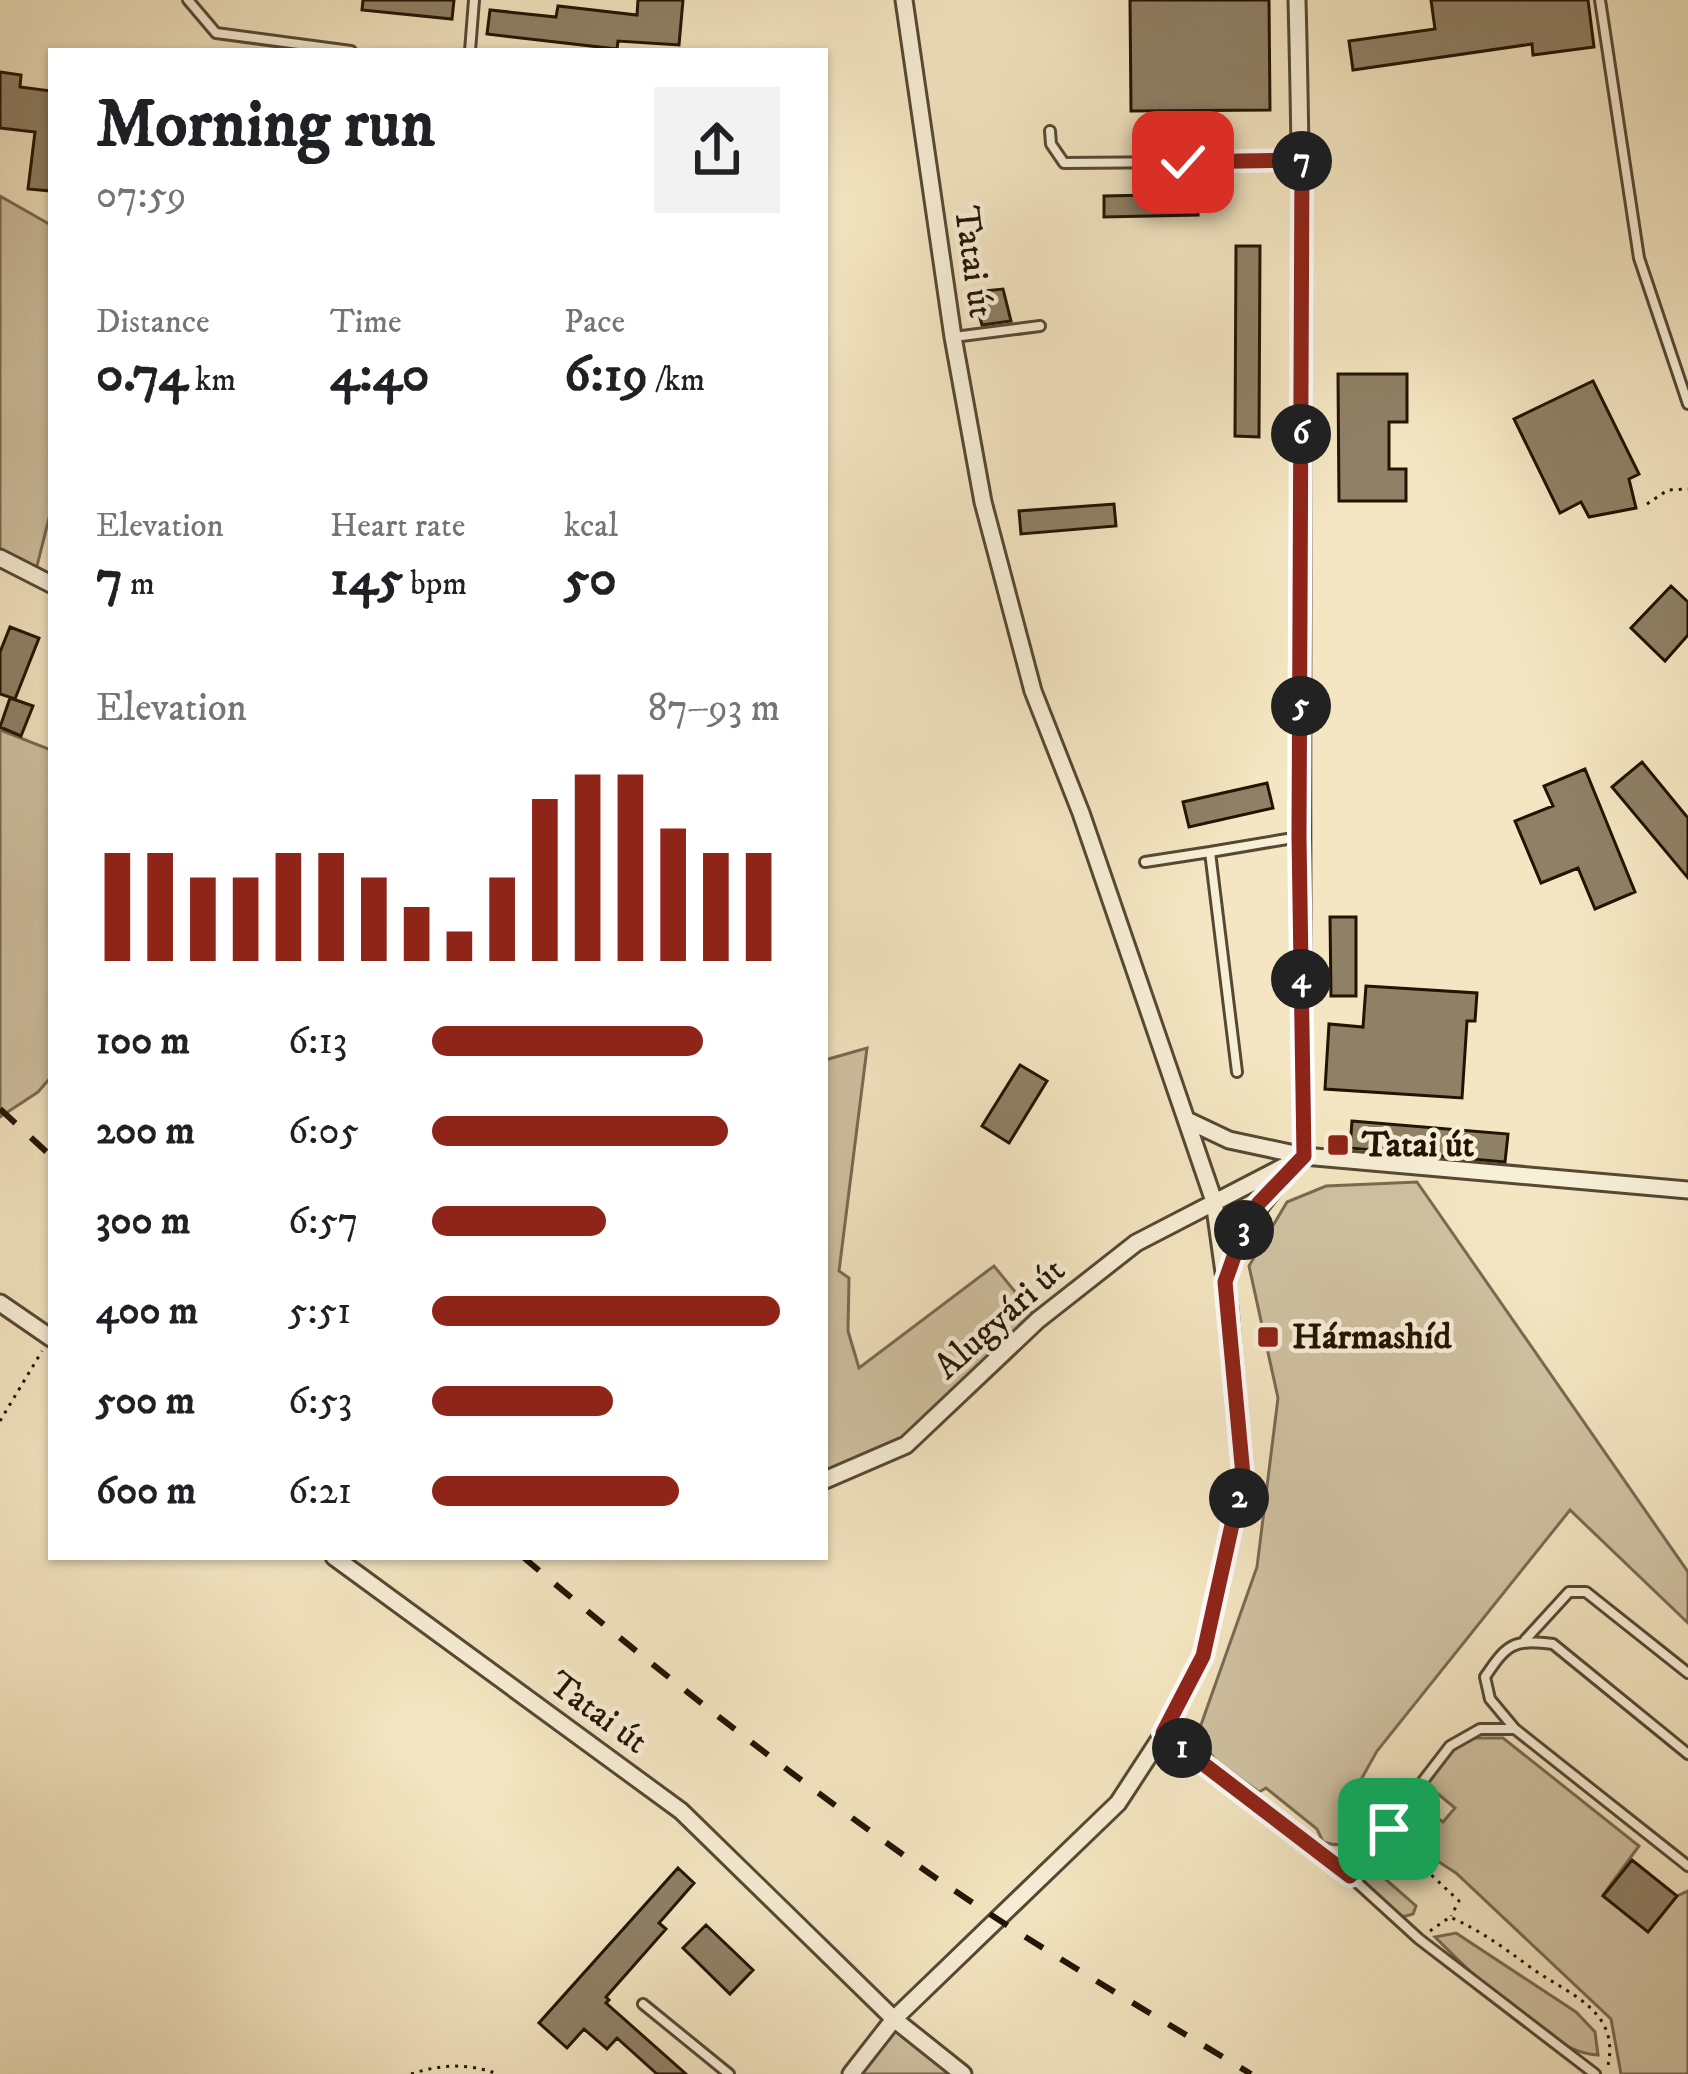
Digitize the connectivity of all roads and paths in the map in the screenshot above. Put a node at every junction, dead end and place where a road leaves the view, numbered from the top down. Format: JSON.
{"nodes":[{"id":1,"x":188,"y":0,"type":"edge"},
{"id":2,"x":474,"y":0,"type":"edge"},
{"id":3,"x":904,"y":0,"type":"edge"},
{"id":4,"x":1297,"y":0,"type":"edge"},
{"id":5,"x":1600,"y":0,"type":"edge"},
{"id":6,"x":328,"y":48,"type":"edge"},
{"id":7,"x":470,"y":48,"type":"edge"},
{"id":8,"x":1050,"y":131,"type":"dead end"},
{"id":9,"x":1302,"y":160,"type":"junction"},
{"id":10,"x":1040,"y":326,"type":"dead end"},
{"id":11,"x":953,"y":337,"type":"junction"},
{"id":12,"x":1688,"y":404,"type":"edge"},
{"id":13,"x":1688,"y":489,"type":"edge"},
{"id":14,"x":1647,"y":504,"type":"dead end"},
{"id":15,"x":0,"y":558,"type":"edge"},
{"id":16,"x":48,"y":582,"type":"edge"},
{"id":17,"x":1299,"y":837,"type":"junction"},
{"id":18,"x":1210,"y":852,"type":"junction"},
{"id":19,"x":1145,"y":862,"type":"dead end"},
{"id":20,"x":1237,"y":1072,"type":"dead end"},
{"id":21,"x":1189,"y":1121,"type":"junction"},
{"id":22,"x":1304,"y":1156,"type":"junction"},
{"id":23,"x":1688,"y":1190,"type":"edge"},
{"id":24,"x":1214,"y":1201,"type":"junction"},
{"id":25,"x":1225,"y":1282,"type":"junction"},
{"id":26,"x":0,"y":1303,"type":"edge"},
{"id":27,"x":48,"y":1337,"type":"edge"},
{"id":28,"x":48,"y":1341,"type":"edge"},
{"id":29,"x":0,"y":1421,"type":"edge"},
{"id":30,"x":828,"y":1479,"type":"edge"},
{"id":31,"x":338,"y":1560,"type":"edge"},
{"id":32,"x":1525,"y":1640,"type":"junction"},
{"id":33,"x":1688,"y":1673,"type":"edge"},
{"id":34,"x":1515,"y":1729,"type":"junction"},
{"id":35,"x":1163,"y":1733,"type":"junction"},
{"id":36,"x":1688,"y":1754,"type":"edge"},
{"id":37,"x":1688,"y":1866,"type":"edge"},
{"id":38,"x":1425,"y":1869,"type":"dead end"},
{"id":39,"x":1350,"y":1876,"type":"junction"},
{"id":40,"x":1450,"y":1918,"type":"junction"},
{"id":41,"x":1419,"y":1939,"type":"junction"},
{"id":42,"x":643,"y":2004,"type":"dead end"},
{"id":43,"x":894,"y":2018,"type":"junction"},
{"id":44,"x":411,"y":2074,"type":"edge"},
{"id":45,"x":498,"y":2074,"type":"edge"},
{"id":46,"x":728,"y":2074,"type":"edge"},
{"id":47,"x":851,"y":2074,"type":"edge"},
{"id":48,"x":963,"y":2074,"type":"edge"},
{"id":49,"x":1595,"y":2074,"type":"edge"},
{"id":50,"x":1606,"y":2074,"type":"edge"}],
"edges":[{"from":1,"to":6,"type":"lane"},
{"from":2,"to":7,"type":"lane"},
{"from":3,"to":11,"type":"street","name":"Tatai út"},
{"from":4,"to":9,"type":"street"},
{"from":5,"to":12,"type":"lane"},
{"from":8,"to":9,"type":"lane"},
{"from":9,"to":17,"type":"street"},
{"from":10,"to":11,"type":"lane"},
{"from":11,"to":21,"type":"street","name":"Tatai út"},
{"from":13,"to":14,"type":"path"},
{"from":15,"to":16,"type":"street"},
{"from":17,"to":18,"type":"lane"},
{"from":17,"to":22,"type":"street"},
{"from":18,"to":19,"type":"lane"},
{"from":18,"to":20,"type":"lane"},
{"from":21,"to":22,"type":"street"},
{"from":21,"to":24,"type":"street","name":"Tatai út"},
{"from":22,"to":23,"type":"street"},
{"from":22,"to":24,"type":"street","name":"Alugyári út"},
{"from":22,"to":25,"type":"street"},
{"from":24,"to":25,"type":"street","name":"Tatai út"},
{"from":24,"to":30,"type":"street","name":"Alugyári út"},
{"from":25,"to":35,"type":"street","name":"Tatai út"},
{"from":26,"to":27,"type":"street"},
{"from":28,"to":29,"type":"path"},
{"from":31,"to":43,"type":"street","name":"Tatai út"},
{"from":32,"to":33,"type":"lane"},
{"from":32,"to":34,"type":"lane"},
{"from":32,"to":36,"type":"lane"},
{"from":34,"to":37,"type":"lane"},
{"from":34,"to":39,"type":"lane"},
{"from":35,"to":39,"type":"lane"},
{"from":35,"to":43,"type":"street","name":"Tatai út"},
{"from":38,"to":40,"type":"path"},
{"from":39,"to":41,"type":"lane"},
{"from":40,"to":41,"type":"path"},
{"from":40,"to":50,"type":"path"},
{"from":41,"to":49,"type":"lane"},
{"from":42,"to":46,"type":"lane"},
{"from":43,"to":47,"type":"street"},
{"from":43,"to":48,"type":"street"},
{"from":44,"to":45,"type":"path"}]}
